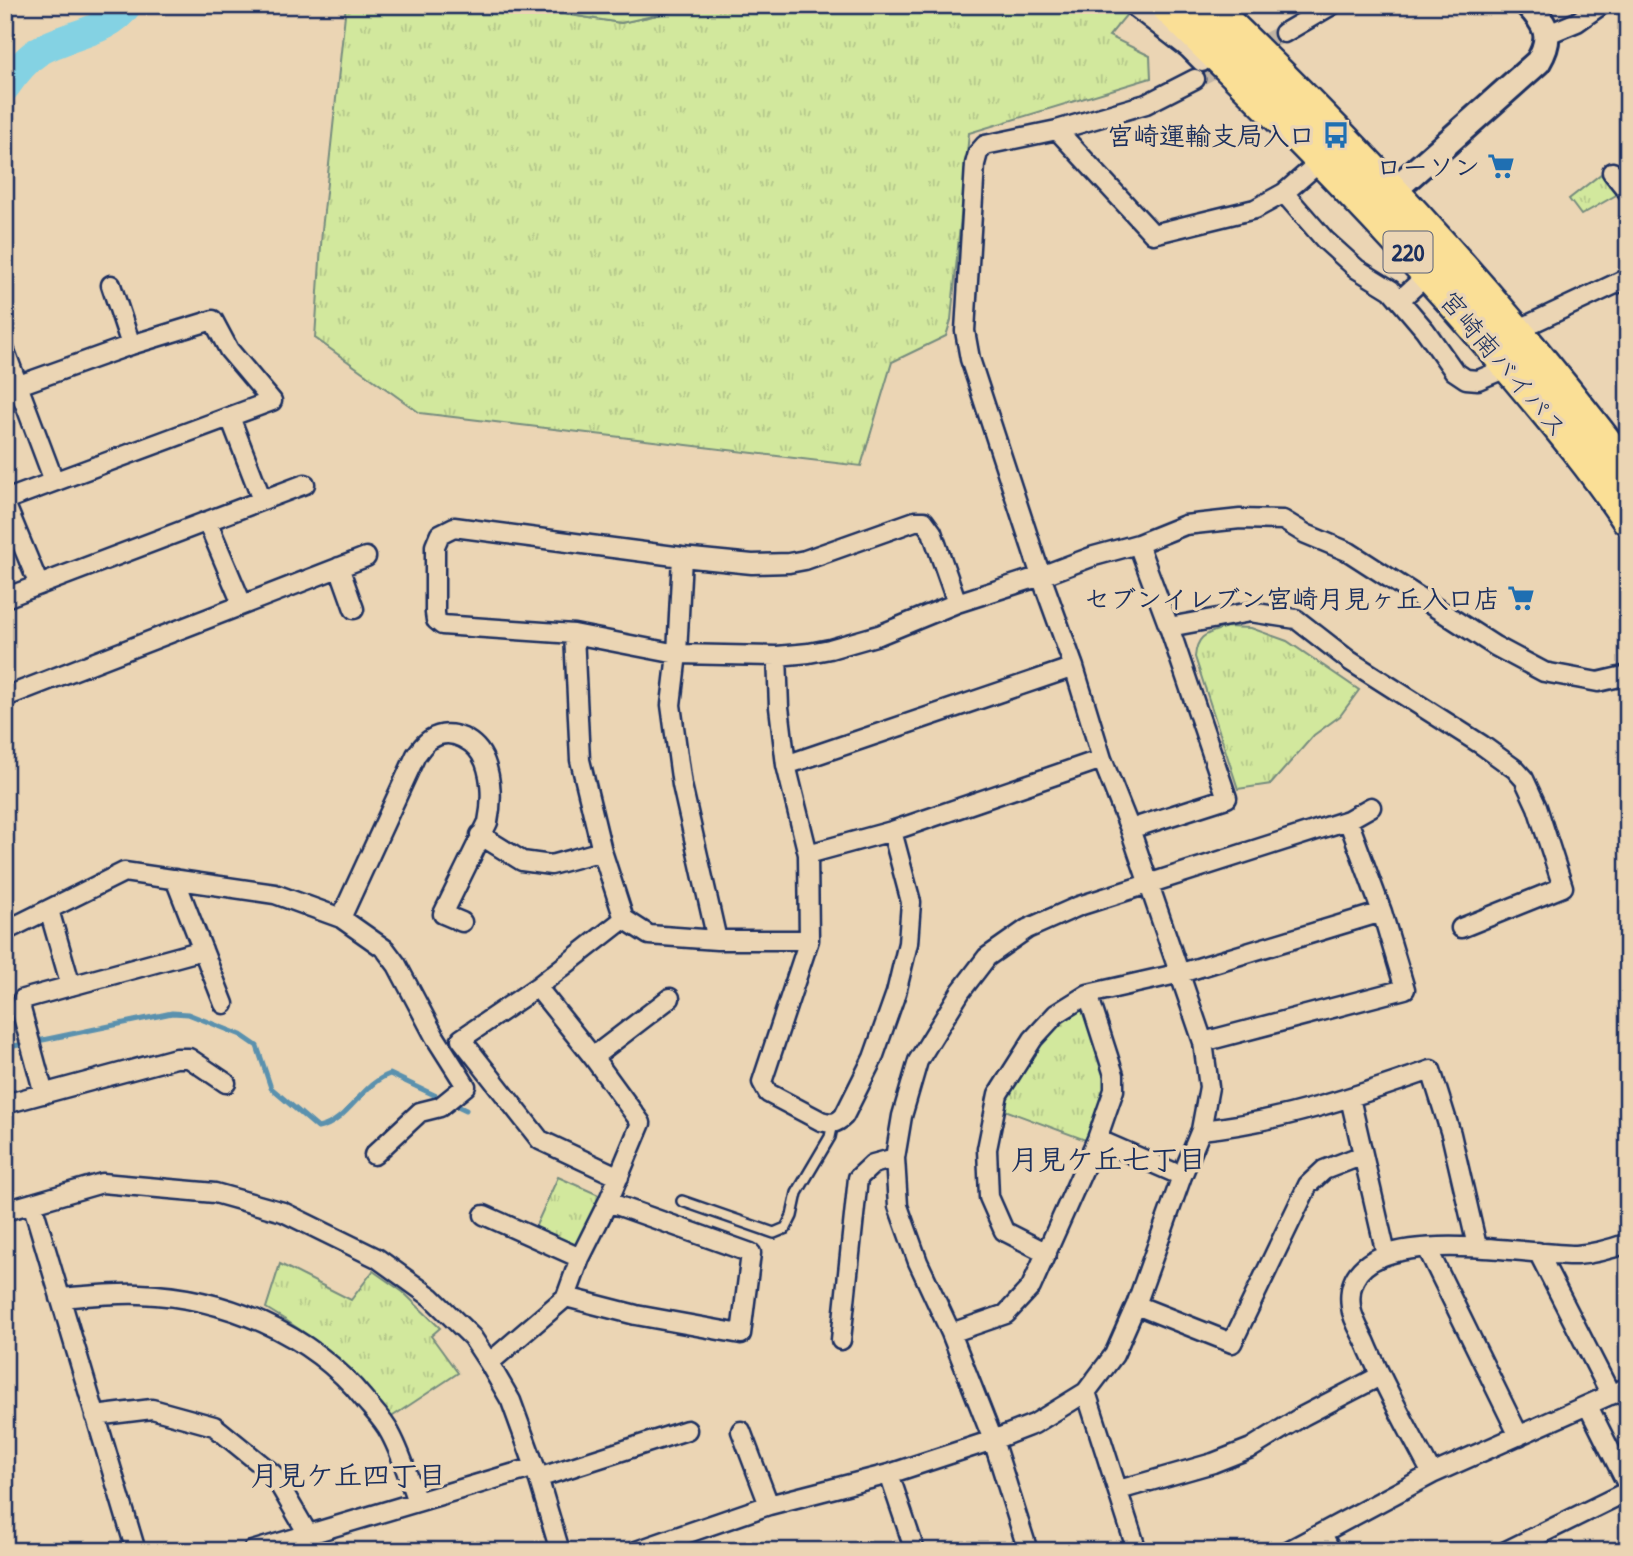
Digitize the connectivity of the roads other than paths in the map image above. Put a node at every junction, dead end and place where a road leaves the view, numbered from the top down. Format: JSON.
{"nodes":[{"id":1,"x":1132,"y":5,"type":"edge"},
{"id":2,"x":1166,"y":5,"type":"edge"},
{"id":3,"x":1208,"y":5,"type":"edge"},
{"id":4,"x":1332,"y":5,"type":"edge"},
{"id":5,"x":1528,"y":5,"type":"edge"},
{"id":6,"x":1601,"y":5,"type":"edge"},
{"id":7,"x":1284,"y":33,"type":"tunnel mouth"},
{"id":8,"x":1548,"y":34,"type":"junction"},
{"id":9,"x":1195,"y":79,"type":"tunnel mouth"},
{"id":10,"x":1266,"y":103,"type":"junction"},
{"id":11,"x":1056,"y":130,"type":"junction"},
{"id":12,"x":1322,"y":159,"type":"junction"},
{"id":13,"x":1612,"y":172,"type":"dead end"},
{"id":14,"x":1284,"y":192,"type":"junction"},
{"id":15,"x":1392,"y":192,"type":"junction"},
{"id":16,"x":1628,"y":192,"type":"edge"},
{"id":17,"x":1428,"y":275,"type":"junction"},
{"id":18,"x":1628,"y":278,"type":"edge"},
{"id":19,"x":111,"y":285,"type":"dead end"},
{"id":20,"x":1400,"y":300,"type":"junction"},
{"id":21,"x":1515,"y":331,"type":"junction"},
{"id":22,"x":131,"y":345,"type":"junction"},
{"id":23,"x":5,"y":351,"type":"edge"},
{"id":24,"x":1509,"y":367,"type":"junction"},
{"id":25,"x":19,"y":385,"type":"junction"},
{"id":26,"x":230,"y":417,"type":"junction"},
{"id":27,"x":1628,"y":472,"type":"edge"},
{"id":28,"x":54,"y":481,"type":"junction"},
{"id":29,"x":305,"y":484,"type":"dead end"},
{"id":30,"x":262,"y":500,"type":"junction"},
{"id":31,"x":5,"y":501,"type":"edge"},
{"id":32,"x":1628,"y":519,"type":"edge"},
{"id":33,"x":207,"y":521,"type":"junction"},
{"id":34,"x":1138,"y":544,"type":"junction"},
{"id":35,"x":366,"y":557,"type":"dead end"},
{"id":36,"x":682,"y":557,"type":"junction"},
{"id":37,"x":339,"y":567,"type":"junction"},
{"id":38,"x":1041,"y":576,"type":"junction"},
{"id":39,"x":39,"y":585,"type":"junction"},
{"id":40,"x":5,"y":598,"type":"edge"},
{"id":41,"x":957,"y":603,"type":"junction"},
{"id":42,"x":242,"y":604,"type":"junction"},
{"id":43,"x":354,"y":609,"type":"dead end"},
{"id":44,"x":1169,"y":628,"type":"junction"},
{"id":45,"x":574,"y":634,"type":"junction"},
{"id":46,"x":677,"y":654,"type":"junction"},
{"id":47,"x":777,"y":656,"type":"junction"},
{"id":48,"x":1074,"y":667,"type":"junction"},
{"id":49,"x":1628,"y":675,"type":"edge"},
{"id":50,"x":5,"y":697,"type":"edge"},
{"id":51,"x":1102,"y":759,"type":"junction"},
{"id":52,"x":786,"y":765,"type":"junction"},
{"id":53,"x":1371,"y":807,"type":"dead end"},
{"id":54,"x":1348,"y":820,"type":"junction"},
{"id":55,"x":1130,"y":829,"type":"junction"},
{"id":56,"x":892,"y":831,"type":"junction"},
{"id":57,"x":480,"y":835,"type":"junction"},
{"id":58,"x":602,"y":851,"type":"junction"},
{"id":59,"x":808,"y":854,"type":"junction"},
{"id":60,"x":175,"y":879,"type":"junction"},
{"id":61,"x":1147,"y":883,"type":"junction"},
{"id":62,"x":49,"y":910,"type":"junction"},
{"id":63,"x":1382,"y":912,"type":"junction"},
{"id":64,"x":341,"y":918,"type":"junction"},
{"id":65,"x":624,"y":919,"type":"junction"},
{"id":66,"x":462,"y":922,"type":"dead end"},
{"id":67,"x":1461,"y":928,"type":"dead end"},
{"id":68,"x":5,"y":931,"type":"edge"},
{"id":69,"x":717,"y":940,"type":"junction"},
{"id":70,"x":809,"y":940,"type":"junction"},
{"id":71,"x":203,"y":950,"type":"junction"},
{"id":72,"x":1181,"y":973,"type":"junction"},
{"id":73,"x":71,"y":986,"type":"junction"},
{"id":74,"x":537,"y":988,"type":"junction"},
{"id":75,"x":1088,"y":994,"type":"junction"},
{"id":76,"x":670,"y":998,"type":"dead end"},
{"id":77,"x":224,"y":1004,"type":"dead end"},
{"id":78,"x":1203,"y":1042,"type":"junction"},
{"id":79,"x":593,"y":1057,"type":"junction"},
{"id":80,"x":226,"y":1083,"type":"dead end"},
{"id":81,"x":44,"y":1094,"type":"junction"},
{"id":82,"x":1350,"y":1098,"type":"junction"},
{"id":83,"x":5,"y":1104,"type":"edge"},
{"id":84,"x":834,"y":1124,"type":"junction"},
{"id":85,"x":1201,"y":1130,"type":"junction"},
{"id":86,"x":1097,"y":1139,"type":"junction"},
{"id":87,"x":374,"y":1155,"type":"dead end"},
{"id":88,"x":1363,"y":1156,"type":"junction"},
{"id":89,"x":895,"y":1158,"type":"junction"},
{"id":90,"x":1182,"y":1176,"type":"junction"},
{"id":91,"x":619,"y":1177,"type":"junction"},
{"id":92,"x":682,"y":1201,"type":"dead end"},
{"id":93,"x":608,"y":1202,"type":"junction"},
{"id":94,"x":32,"y":1203,"type":"junction"},
{"id":95,"x":5,"y":1211,"type":"edge"},
{"id":96,"x":484,"y":1215,"type":"dead end"},
{"id":97,"x":1628,"y":1243,"type":"edge"},
{"id":98,"x":1477,"y":1246,"type":"junction"},
{"id":99,"x":1427,"y":1248,"type":"junction"},
{"id":100,"x":1538,"y":1252,"type":"junction"},
{"id":101,"x":1047,"y":1253,"type":"junction"},
{"id":102,"x":1386,"y":1254,"type":"junction"},
{"id":103,"x":580,"y":1258,"type":"junction"},
{"id":104,"x":566,"y":1297,"type":"junction"},
{"id":105,"x":60,"y":1298,"type":"junction"},
{"id":106,"x":1136,"y":1305,"type":"junction"},
{"id":107,"x":951,"y":1333,"type":"junction"},
{"id":108,"x":841,"y":1340,"type":"dead end"},
{"id":109,"x":489,"y":1363,"type":"junction"},
{"id":110,"x":1380,"y":1376,"type":"junction"},
{"id":111,"x":1628,"y":1387,"type":"edge"},
{"id":112,"x":1086,"y":1392,"type":"junction"},
{"id":113,"x":1611,"y":1395,"type":"junction"},
{"id":114,"x":1587,"y":1406,"type":"junction"},
{"id":115,"x":95,"y":1416,"type":"junction"},
{"id":116,"x":687,"y":1430,"type":"dead end"},
{"id":117,"x":741,"y":1431,"type":"dead end"},
{"id":118,"x":1519,"y":1436,"type":"junction"},
{"id":119,"x":993,"y":1440,"type":"junction"},
{"id":120,"x":536,"y":1472,"type":"junction"},
{"id":121,"x":889,"y":1474,"type":"junction"},
{"id":122,"x":1432,"y":1474,"type":"junction"},
{"id":123,"x":1628,"y":1488,"type":"edge"},
{"id":124,"x":1119,"y":1490,"type":"junction"},
{"id":125,"x":417,"y":1502,"type":"junction"},
{"id":126,"x":768,"y":1505,"type":"junction"},
{"id":127,"x":308,"y":1534,"type":"junction"},
{"id":128,"x":1322,"y":1534,"type":"junction"},
{"id":129,"x":136,"y":1551,"type":"edge"},
{"id":130,"x":252,"y":1551,"type":"edge"},
{"id":131,"x":560,"y":1551,"type":"edge"},
{"id":132,"x":636,"y":1551,"type":"edge"},
{"id":133,"x":915,"y":1551,"type":"edge"},
{"id":134,"x":1028,"y":1551,"type":"edge"},
{"id":135,"x":1137,"y":1551,"type":"edge"},
{"id":136,"x":1288,"y":1551,"type":"edge"},
{"id":137,"x":1331,"y":1551,"type":"edge"},
{"id":138,"x":1506,"y":1551,"type":"edge"}],
"edges":[{"from":1,"to":10,"type":"street"},
{"from":2,"to":10,"type":"highway","name":"宮崎南バイパス","number":"220"},
{"from":3,"to":15,"type":"highway","name":"宮崎南バイパス","number":"220"},
{"from":4,"to":7,"type":"street"},
{"from":5,"to":8,"type":"street"},
{"from":6,"to":8,"type":"street"},
{"from":8,"to":15,"type":"street"},
{"from":9,"to":11,"type":"street"},
{"from":10,"to":12,"type":"highway","name":"宮崎南バイパス","number":"220"},
{"from":11,"to":14,"type":"street"},
{"from":11,"to":38,"type":"street"},
{"from":12,"to":14,"type":"street"},
{"from":12,"to":17,"type":"highway","name":"宮崎南バイパス","number":"220"},
{"from":13,"to":16,"type":"street"},
{"from":14,"to":20,"type":"street"},
{"from":15,"to":21,"type":"highway","name":"宮崎南バイパス","number":"220"},
{"from":17,"to":20,"type":"street"},
{"from":17,"to":24,"type":"highway","name":"宮崎南バイパス","number":"220"},
{"from":18,"to":21,"type":"street"},
{"from":19,"to":22,"type":"street"},
{"from":20,"to":24,"type":"street"},
{"from":21,"to":27,"type":"highway","name":"宮崎南バイパス","number":"220"},
{"from":22,"to":25,"type":"street"},
{"from":22,"to":26,"type":"street"},
{"from":23,"to":25,"type":"street"},
{"from":24,"to":32,"type":"highway","name":"宮崎南バイパス","number":"220"},
{"from":25,"to":28,"type":"street"},
{"from":26,"to":28,"type":"street"},
{"from":26,"to":30,"type":"street"},
{"from":28,"to":31,"type":"street"},
{"from":29,"to":30,"type":"street"},
{"from":30,"to":33,"type":"street"},
{"from":31,"to":39,"type":"street"},
{"from":33,"to":39,"type":"street"},
{"from":33,"to":42,"type":"street"},
{"from":34,"to":38,"type":"street"},
{"from":34,"to":44,"type":"street"},
{"from":34,"to":49,"type":"street"},
{"from":35,"to":37,"type":"street"},
{"from":36,"to":41,"type":"street"},
{"from":36,"to":45,"type":"street"},
{"from":36,"to":46,"type":"street"},
{"from":37,"to":42,"type":"street"},
{"from":37,"to":43,"type":"street"},
{"from":38,"to":41,"type":"street"},
{"from":38,"to":48,"type":"street"},
{"from":39,"to":40,"type":"street"},
{"from":41,"to":47,"type":"street"},
{"from":42,"to":50,"type":"street"},
{"from":44,"to":55,"type":"street"},
{"from":44,"to":67,"type":"street"},
{"from":45,"to":46,"type":"street"},
{"from":45,"to":58,"type":"street"},
{"from":46,"to":47,"type":"street"},
{"from":46,"to":69,"type":"street"},
{"from":47,"to":52,"type":"street"},
{"from":48,"to":51,"type":"street"},
{"from":48,"to":52,"type":"street"},
{"from":51,"to":55,"type":"street"},
{"from":51,"to":56,"type":"street"},
{"from":52,"to":59,"type":"street"},
{"from":53,"to":54,"type":"street"},
{"from":54,"to":61,"type":"street"},
{"from":54,"to":63,"type":"street"},
{"from":55,"to":61,"type":"street"},
{"from":56,"to":59,"type":"street"},
{"from":56,"to":84,"type":"street"},
{"from":57,"to":58,"type":"street"},
{"from":57,"to":64,"type":"street"},
{"from":57,"to":66,"type":"street"},
{"from":58,"to":65,"type":"street"},
{"from":59,"to":70,"type":"street"},
{"from":60,"to":62,"type":"street"},
{"from":60,"to":64,"type":"street"},
{"from":60,"to":71,"type":"street"},
{"from":61,"to":72,"type":"street"},
{"from":61,"to":89,"type":"street"},
{"from":62,"to":68,"type":"street"},
{"from":62,"to":73,"type":"street"},
{"from":63,"to":72,"type":"street"},
{"from":63,"to":78,"type":"street"},
{"from":64,"to":87,"type":"street"},
{"from":65,"to":69,"type":"street"},
{"from":65,"to":74,"type":"street"},
{"from":69,"to":70,"type":"street"},
{"from":70,"to":84,"type":"street"},
{"from":71,"to":73,"type":"street"},
{"from":71,"to":77,"type":"street"},
{"from":72,"to":75,"type":"street"},
{"from":72,"to":78,"type":"street"},
{"from":73,"to":81,"type":"street"},
{"from":74,"to":79,"type":"street"},
{"from":74,"to":91,"type":"street"},
{"from":75,"to":86,"type":"street"},
{"from":75,"to":101,"type":"street"},
{"from":76,"to":79,"type":"street"},
{"from":78,"to":85,"type":"street"},
{"from":79,"to":91,"type":"street"},
{"from":80,"to":81,"type":"street"},
{"from":81,"to":83,"type":"street"},
{"from":82,"to":85,"type":"street"},
{"from":82,"to":88,"type":"street"},
{"from":82,"to":98,"type":"street"},
{"from":84,"to":92,"type":"lane"},
{"from":85,"to":90,"type":"street"},
{"from":86,"to":90,"type":"street"},
{"from":86,"to":101,"type":"street"},
{"from":88,"to":102,"type":"street"},
{"from":88,"to":106,"type":"street"},
{"from":89,"to":107,"type":"street"},
{"from":89,"to":108,"type":"street"},
{"from":90,"to":106,"type":"street"},
{"from":91,"to":93,"type":"street"},
{"from":93,"to":103,"type":"street"},
{"from":93,"to":104,"type":"street"},
{"from":94,"to":95,"type":"street"},
{"from":94,"to":105,"type":"street"},
{"from":94,"to":109,"type":"street"},
{"from":96,"to":103,"type":"street"},
{"from":97,"to":100,"type":"street"},
{"from":98,"to":99,"type":"street"},
{"from":98,"to":100,"type":"street"},
{"from":99,"to":102,"type":"street"},
{"from":99,"to":118,"type":"street"},
{"from":100,"to":113,"type":"street"},
{"from":101,"to":107,"type":"street"},
{"from":102,"to":110,"type":"street"},
{"from":103,"to":104,"type":"street"},
{"from":104,"to":109,"type":"street"},
{"from":105,"to":115,"type":"street"},
{"from":105,"to":125,"type":"street"},
{"from":106,"to":112,"type":"street"},
{"from":107,"to":119,"type":"street"},
{"from":109,"to":120,"type":"street"},
{"from":110,"to":122,"type":"street"},
{"from":110,"to":124,"type":"street"},
{"from":111,"to":113,"type":"street"},
{"from":112,"to":119,"type":"street"},
{"from":112,"to":124,"type":"street"},
{"from":113,"to":114,"type":"street"},
{"from":114,"to":118,"type":"street"},
{"from":114,"to":123,"type":"street"},
{"from":115,"to":127,"type":"street"},
{"from":115,"to":129,"type":"street"},
{"from":116,"to":120,"type":"street"},
{"from":117,"to":126,"type":"street"},
{"from":118,"to":122,"type":"street"},
{"from":119,"to":121,"type":"street"},
{"from":119,"to":134,"type":"street"},
{"from":120,"to":125,"type":"street"},
{"from":120,"to":131,"type":"street"},
{"from":121,"to":126,"type":"street"},
{"from":121,"to":133,"type":"street"},
{"from":122,"to":128,"type":"street"},
{"from":123,"to":138,"type":"street"},
{"from":124,"to":135,"type":"street"},
{"from":125,"to":127,"type":"street"},
{"from":126,"to":132,"type":"street"},
{"from":127,"to":130,"type":"street"},
{"from":128,"to":136,"type":"street"},
{"from":128,"to":137,"type":"street"}]}
